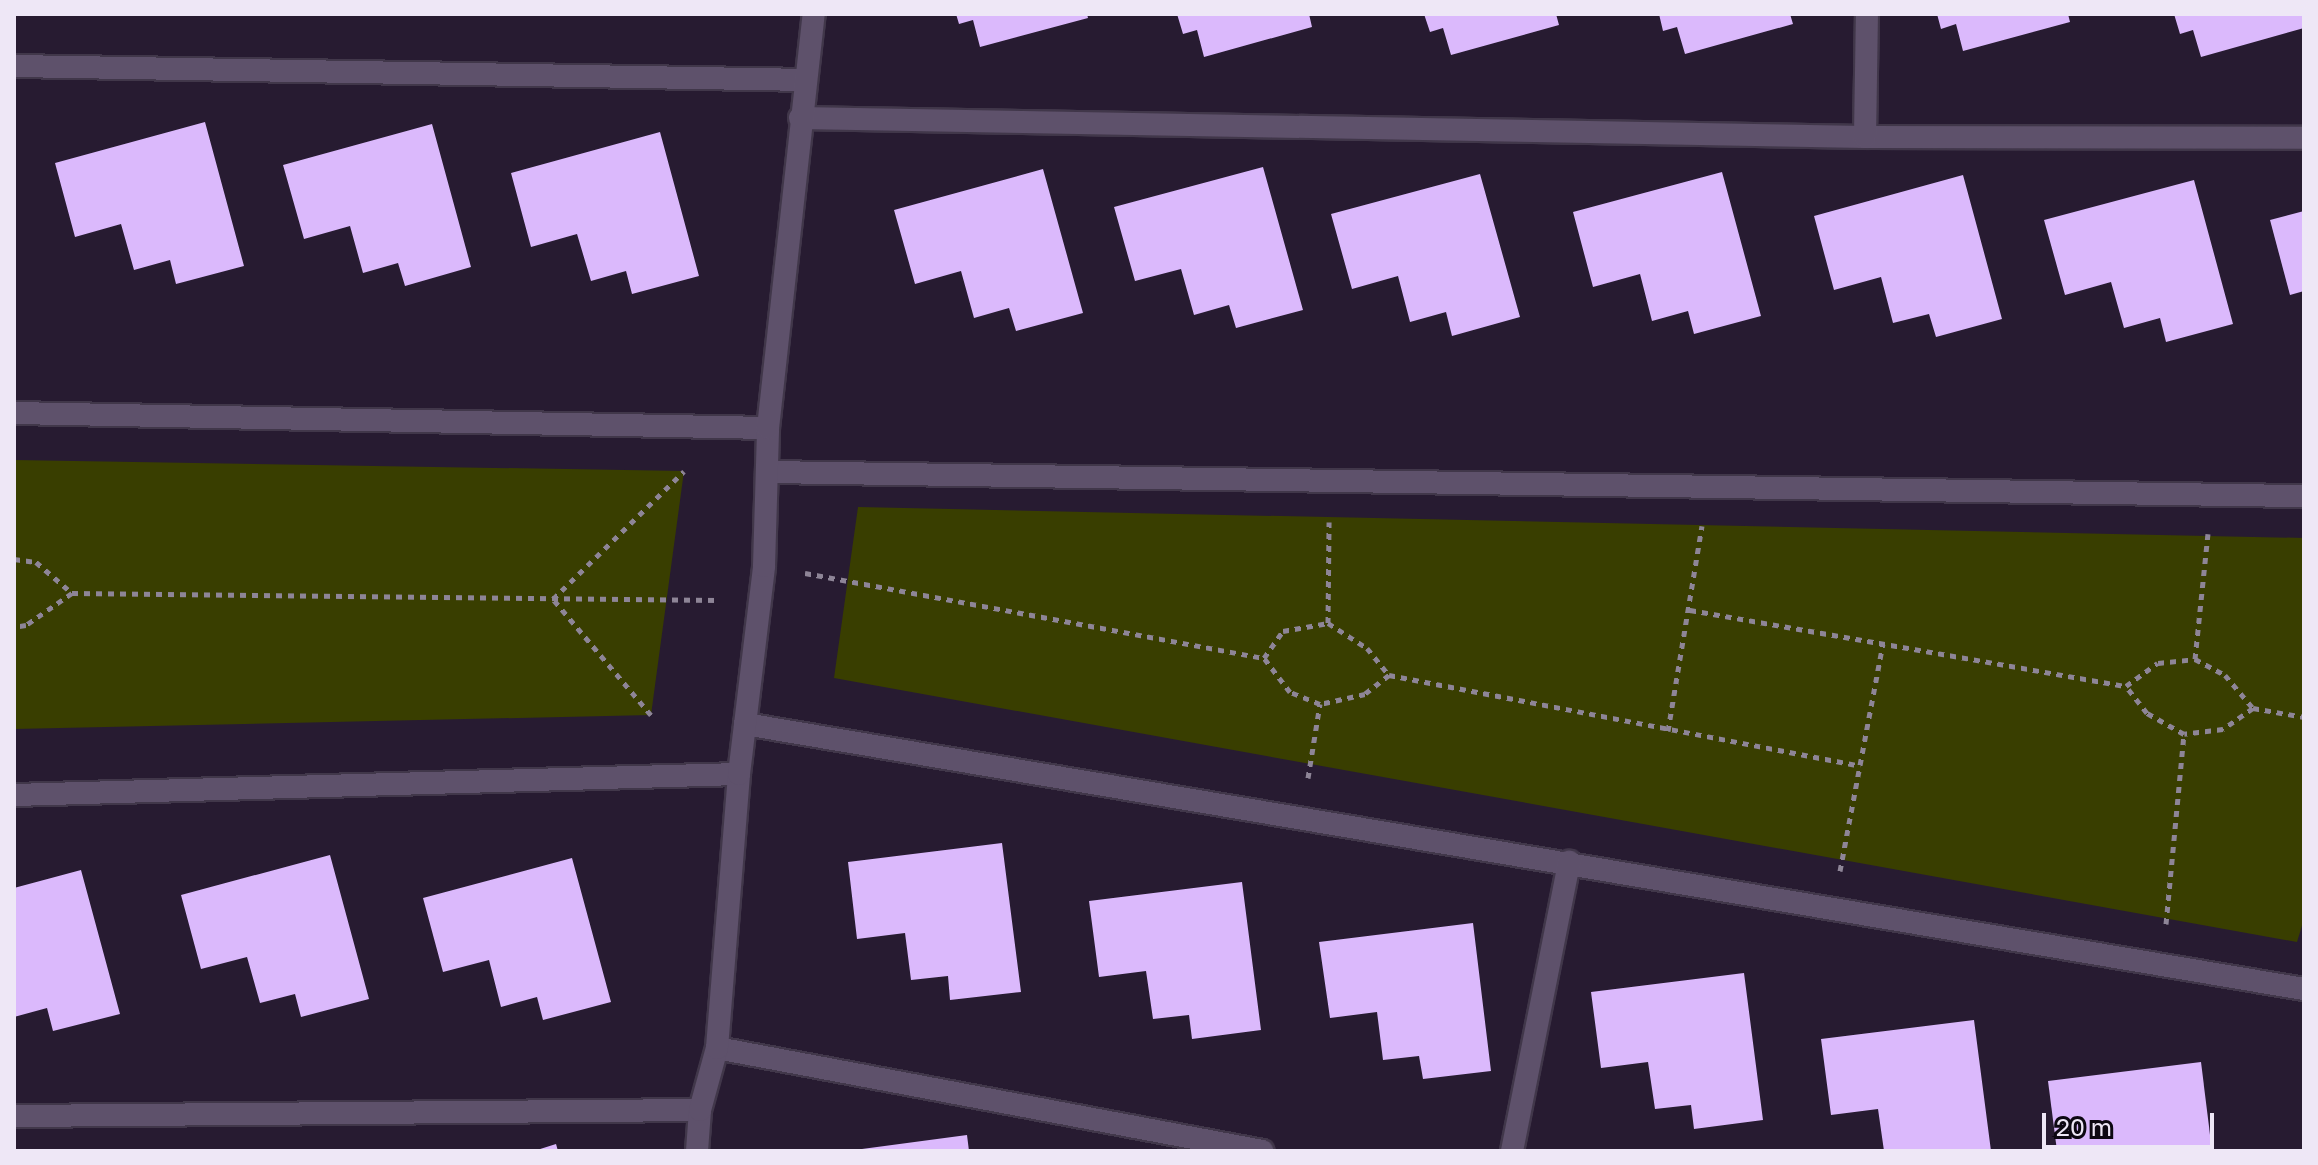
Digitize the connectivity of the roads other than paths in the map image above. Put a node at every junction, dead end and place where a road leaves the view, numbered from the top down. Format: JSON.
{"nodes":[{"id":1,"x":814,"y":14,"type":"edge"},
{"id":2,"x":1867,"y":14,"type":"edge"},
{"id":3,"x":14,"y":66,"type":"edge"},
{"id":4,"x":806,"y":80,"type":"junction"},
{"id":5,"x":800,"y":118,"type":"junction"},
{"id":6,"x":1865,"y":137,"type":"junction"},
{"id":7,"x":2304,"y":138,"type":"edge"},
{"id":8,"x":14,"y":413,"type":"edge"},
{"id":9,"x":768,"y":428,"type":"junction"},
{"id":10,"x":768,"y":472,"type":"junction"},
{"id":11,"x":2304,"y":496,"type":"edge"},
{"id":12,"x":745,"y":724,"type":"junction"},
{"id":13,"x":739,"y":774,"type":"junction"},
{"id":14,"x":14,"y":795,"type":"edge"},
{"id":15,"x":1569,"y":862,"type":"junction"},
{"id":16,"x":2304,"y":989,"type":"edge"},
{"id":17,"x":717,"y":1048,"type":"junction"},
{"id":18,"x":700,"y":1110,"type":"junction"},
{"id":19,"x":14,"y":1116,"type":"edge"},
{"id":20,"x":697,"y":1151,"type":"edge"},
{"id":21,"x":1262,"y":1151,"type":"edge"},
{"id":22,"x":1512,"y":1151,"type":"edge"}],
"edges":[{"from":1,"to":4,"type":"lane"},
{"from":2,"to":6,"type":"lane"},
{"from":3,"to":4,"type":"lane"},
{"from":4,"to":5,"type":"lane"},
{"from":5,"to":6,"type":"lane"},
{"from":5,"to":9,"type":"lane"},
{"from":6,"to":7,"type":"lane"},
{"from":8,"to":9,"type":"lane"},
{"from":9,"to":10,"type":"lane"},
{"from":10,"to":11,"type":"lane"},
{"from":10,"to":12,"type":"lane"},
{"from":12,"to":13,"type":"lane"},
{"from":12,"to":15,"type":"lane"},
{"from":13,"to":14,"type":"lane"},
{"from":13,"to":17,"type":"lane"},
{"from":15,"to":16,"type":"lane"},
{"from":15,"to":22,"type":"lane"},
{"from":17,"to":18,"type":"lane"},
{"from":17,"to":21,"type":"lane"},
{"from":18,"to":19,"type":"lane"},
{"from":18,"to":20,"type":"lane"}]}
